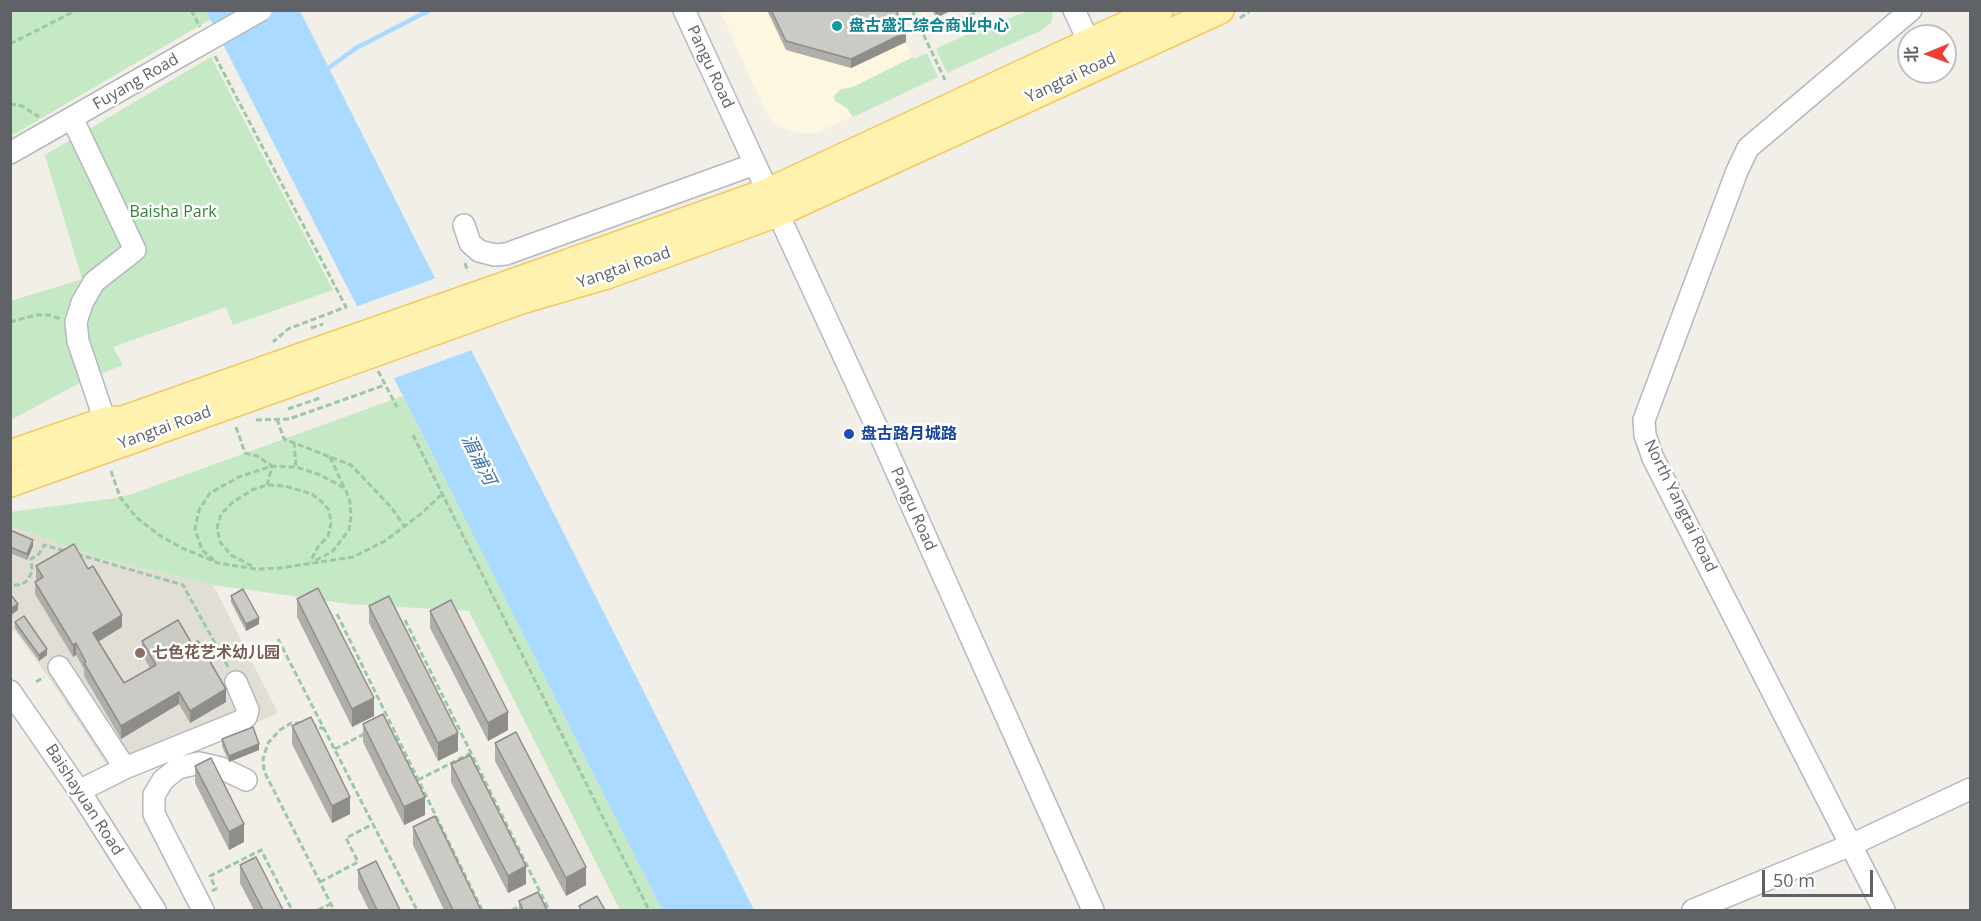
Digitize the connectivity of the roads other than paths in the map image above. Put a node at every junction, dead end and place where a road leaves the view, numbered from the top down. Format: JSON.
{"nodes":[{"id":1,"x":261,"y":10,"type":"edge"},
{"id":2,"x":684,"y":10,"type":"edge"},
{"id":3,"x":1074,"y":10,"type":"edge"},
{"id":4,"x":1160,"y":10,"type":"edge"},
{"id":5,"x":1220,"y":10,"type":"edge"},
{"id":6,"x":1911,"y":10,"type":"edge"},
{"id":7,"x":1089,"y":42,"type":"junction"},
{"id":8,"x":64,"y":123,"type":"junction"},
{"id":9,"x":10,"y":153,"type":"edge"},
{"id":10,"x":755,"y":164,"type":"junction"},
{"id":11,"x":772,"y":202,"type":"junction"},
{"id":12,"x":464,"y":225,"type":"dead end"},
{"id":13,"x":311,"y":377,"type":"junction"},
{"id":14,"x":105,"y":421,"type":"junction"},
{"id":15,"x":10,"y":454,"type":"edge"},
{"id":16,"x":10,"y":483,"type":"edge"},
{"id":17,"x":59,"y":667,"type":"dead end"},
{"id":18,"x":236,"y":682,"type":"road end"},
{"id":19,"x":10,"y":691,"type":"edge"},
{"id":20,"x":125,"y":768,"type":"junction"},
{"id":21,"x":246,"y":780,"type":"dead end"},
{"id":22,"x":1971,"y":789,"type":"edge"},
{"id":23,"x":79,"y":790,"type":"junction"},
{"id":24,"x":1851,"y":845,"type":"junction"},
{"id":25,"x":200,"y":904,"type":"edge"},
{"id":26,"x":155,"y":910,"type":"edge"},
{"id":27,"x":1093,"y":910,"type":"edge"},
{"id":28,"x":1693,"y":910,"type":"edge"},
{"id":29,"x":1884,"y":910,"type":"edge"}],
"edges":[{"from":1,"to":8,"type":"street","name":"Fuyang Road","bridge":true},
{"from":2,"to":10,"type":"street","name":"Pangu Road"},
{"from":3,"to":7,"type":"street"},
{"from":4,"to":7,"type":"main road","name":"Yangtai Road"},
{"from":5,"to":11,"type":"main road","name":"Yangtai Road"},
{"from":6,"to":24,"type":"street","name":"North Yangtai Road"},
{"from":7,"to":11,"type":"main road","name":"Yangtai Road"},
{"from":8,"to":9,"type":"street","name":"Fuyang Road"},
{"from":8,"to":14,"type":"street"},
{"from":10,"to":11,"type":"street","name":"Pangu Road"},
{"from":10,"to":12,"type":"street"},
{"from":11,"to":13,"type":"main road","name":"Yangtai Road","bridge":true},
{"from":11,"to":27,"type":"street","name":"Pangu Road"},
{"from":13,"to":14,"type":"main road","name":"Yangtai Road"},
{"from":13,"to":16,"type":"main road","name":"Yangtai Road"},
{"from":14,"to":15,"type":"main road","name":"Yangtai Road"},
{"from":17,"to":20,"type":"street"},
{"from":18,"to":20,"type":"street"},
{"from":19,"to":23,"type":"street","name":"Baishayuan Road"},
{"from":20,"to":23,"type":"street"},
{"from":21,"to":25,"type":"street"},
{"from":22,"to":24,"type":"street"},
{"from":23,"to":26,"type":"street","name":"Baishayuan Road"},
{"from":24,"to":28,"type":"street"},
{"from":24,"to":29,"type":"street","name":"North Yangtai Road"}]}
